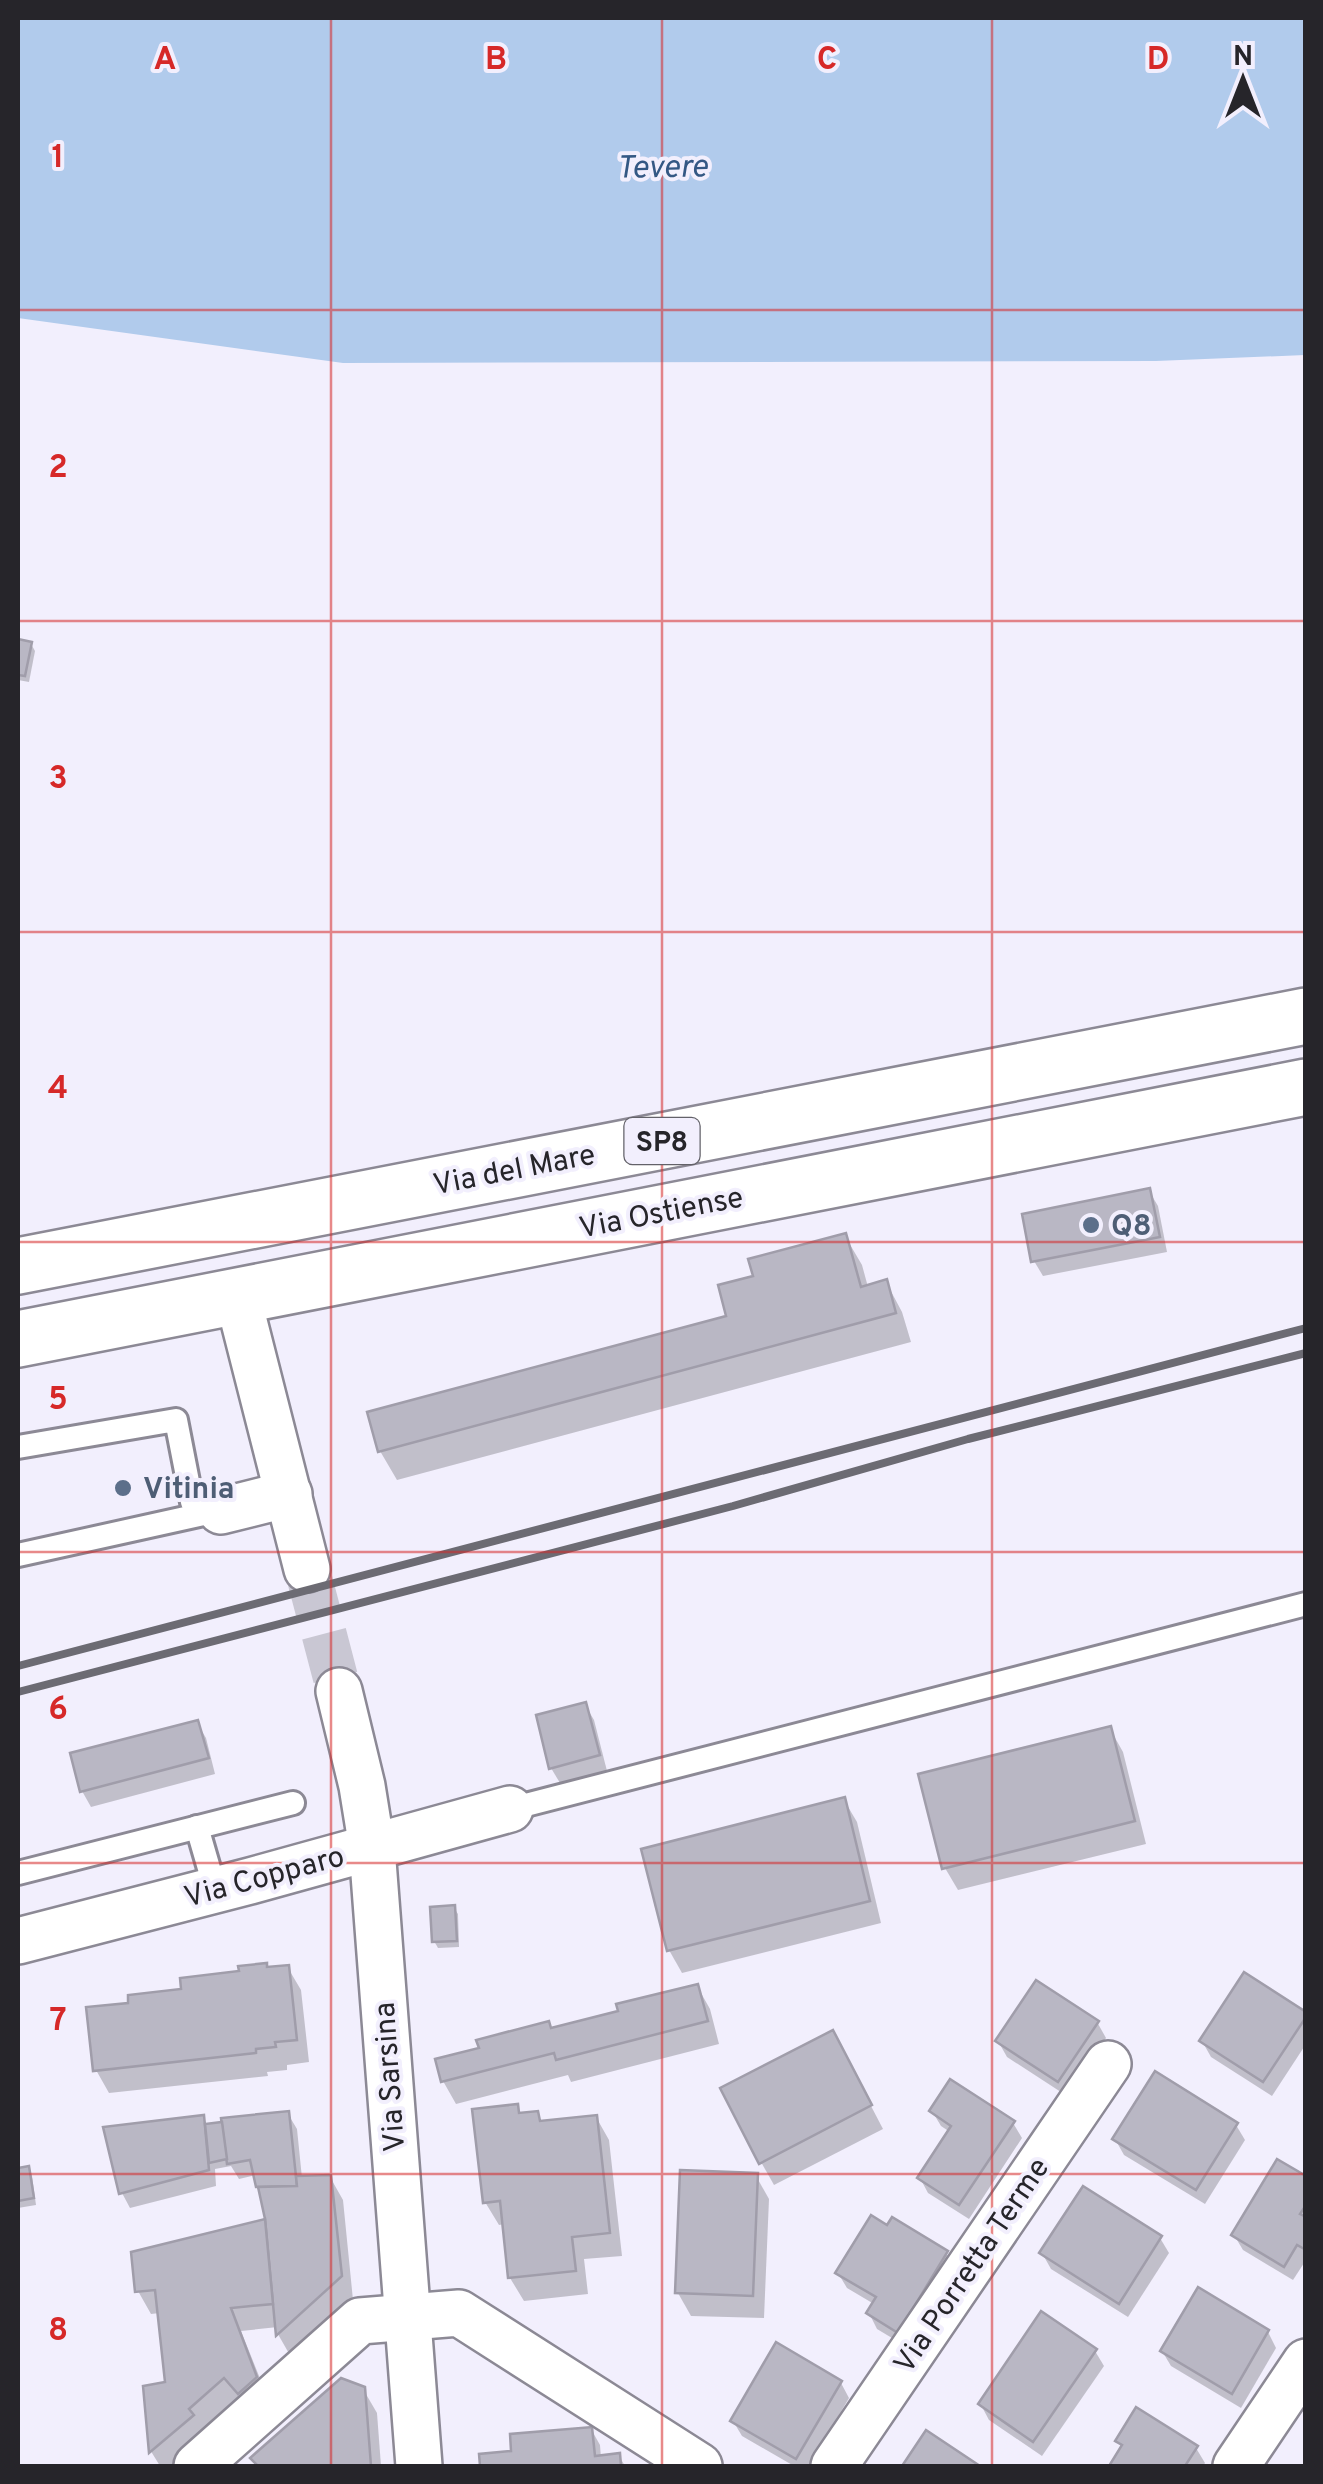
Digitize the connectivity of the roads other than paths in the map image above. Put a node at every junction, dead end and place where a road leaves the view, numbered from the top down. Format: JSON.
{"nodes":[{"id":1,"x":1306,"y":1016,"type":"edge"},
{"id":2,"x":1306,"y":1087,"type":"edge"},
{"id":3,"x":18,"y":1266,"type":"edge"},
{"id":4,"x":237,"y":1294,"type":"junction"},
{"id":5,"x":18,"y":1339,"type":"edge"},
{"id":6,"x":18,"y":1447,"type":"edge"},
{"id":7,"x":289,"y":1494,"type":"junction"},
{"id":8,"x":221,"y":1511,"type":"junction"},
{"id":9,"x":18,"y":1554,"type":"edge"},
{"id":10,"x":307,"y":1569,"type":"tunnel mouth"},
{"id":11,"x":1306,"y":1604,"type":"edge"},
{"id":12,"x":339,"y":1691,"type":"tunnel mouth"},
{"id":13,"x":293,"y":1803,"type":"dead end"},
{"id":14,"x":510,"y":1809,"type":"joint"},
{"id":15,"x":198,"y":1827,"type":"junction"},
{"id":16,"x":372,"y":1848,"type":"junction"},
{"id":17,"x":18,"y":1874,"type":"edge"},
{"id":18,"x":215,"y":1890,"type":"junction"},
{"id":19,"x":18,"y":1941,"type":"edge"},
{"id":20,"x":1108,"y":2064,"type":"dead end"},
{"id":21,"x":408,"y":2317,"type":"junction"},
{"id":22,"x":1306,"y":2362,"type":"edge"},
{"id":23,"x":197,"y":2466,"type":"edge"},
{"id":24,"x":418,"y":2466,"type":"edge"},
{"id":25,"x":698,"y":2466,"type":"edge"},
{"id":26,"x":834,"y":2466,"type":"edge"},
{"id":27,"x":1236,"y":2466,"type":"edge"}],
"edges":[{"from":1,"to":3,"type":"main road","name":"Via del Mare","number":"SP8"},
{"from":2,"to":4,"type":"main road","name":"Via Ostiense"},
{"from":4,"to":5,"type":"main road","name":"Via Ostiense"},
{"from":4,"to":7,"type":"street"},
{"from":6,"to":8,"type":"lane"},
{"from":7,"to":8,"type":"street"},
{"from":7,"to":10,"type":"street"},
{"from":8,"to":9,"type":"lane"},
{"from":11,"to":14,"type":"lane"},
{"from":12,"to":16,"type":"street","name":"Via Sarsina"},
{"from":13,"to":15,"type":"lane"},
{"from":14,"to":16,"type":"street","name":"Via Copparo"},
{"from":15,"to":17,"type":"lane"},
{"from":15,"to":18,"type":"lane"},
{"from":16,"to":18,"type":"street","name":"Via Copparo"},
{"from":16,"to":21,"type":"street","name":"Via Sarsina"},
{"from":18,"to":19,"type":"street","name":"Via Copparo"},
{"from":20,"to":26,"type":"street","name":"Via Porretta Terme"},
{"from":21,"to":23,"type":"street"},
{"from":21,"to":24,"type":"street","name":"Via Sarsina"},
{"from":21,"to":25,"type":"street"},
{"from":22,"to":27,"type":"street"}]}
